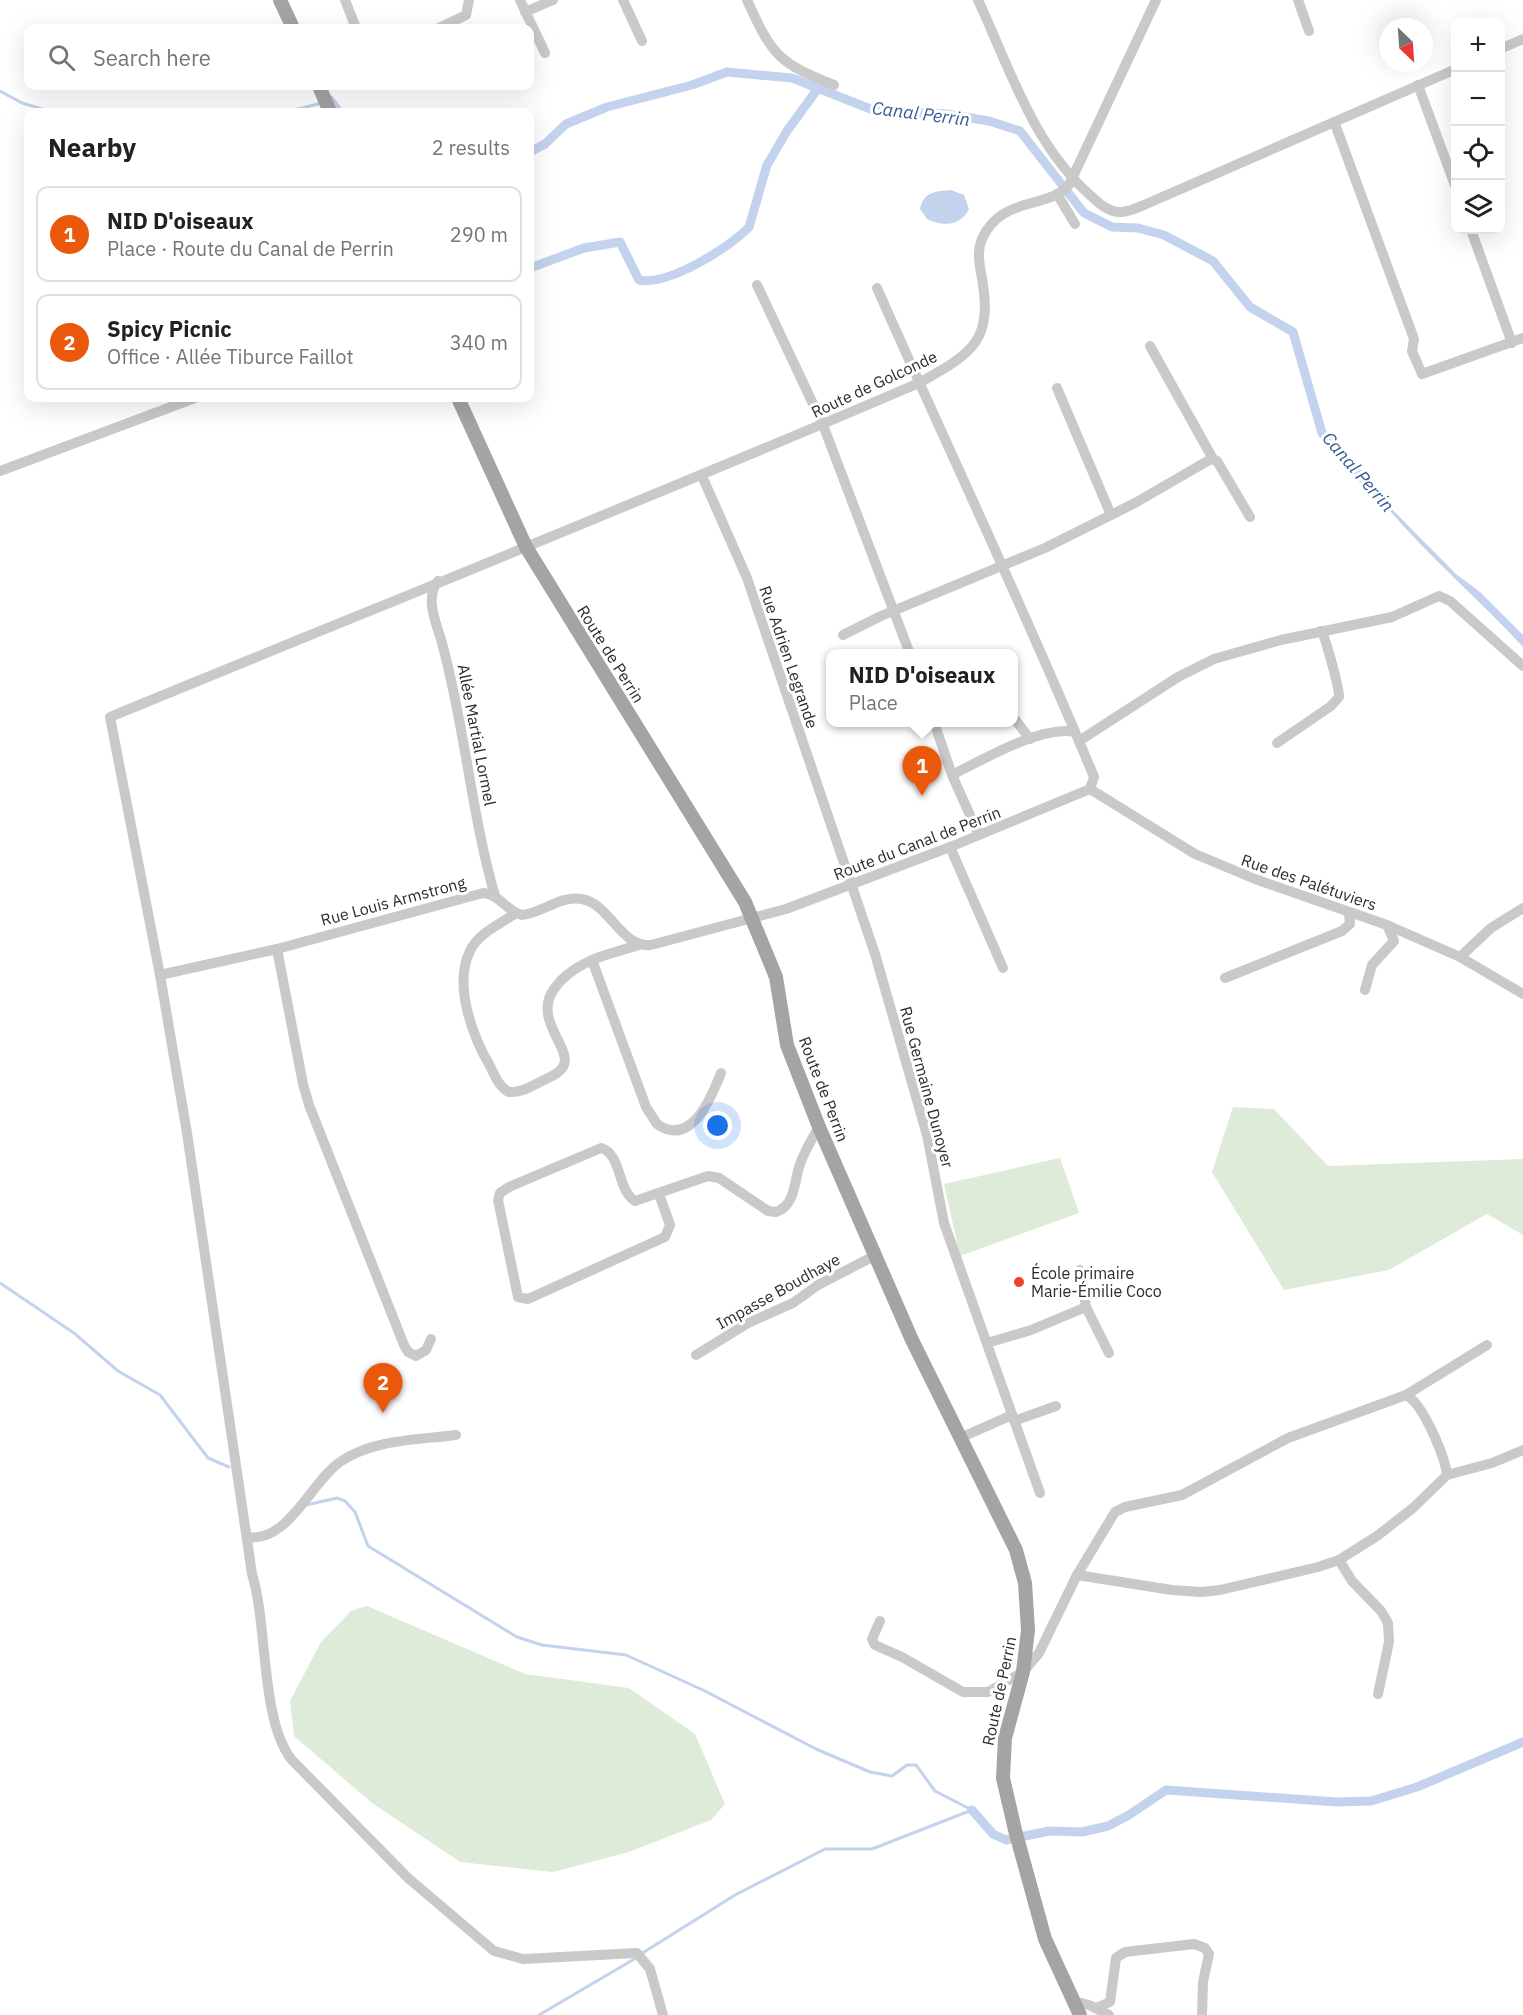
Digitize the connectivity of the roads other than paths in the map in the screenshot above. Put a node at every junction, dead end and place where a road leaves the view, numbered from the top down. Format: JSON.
{"nodes":[{"id":1,"x":280,"y":0,"type":"edge"},
{"id":2,"x":345,"y":0,"type":"edge"},
{"id":3,"x":469,"y":0,"type":"edge"},
{"id":4,"x":520,"y":0,"type":"edge"},
{"id":5,"x":553,"y":0,"type":"edge"},
{"id":6,"x":623,"y":0,"type":"edge"},
{"id":7,"x":747,"y":0,"type":"edge"},
{"id":8,"x":978,"y":0,"type":"edge"},
{"id":9,"x":1156,"y":0,"type":"edge"},
{"id":10,"x":1298,"y":0,"type":"edge"},
{"id":11,"x":525,"y":12,"type":"junction"},
{"id":12,"x":290,"y":24,"type":"edge"},
{"id":13,"x":354,"y":24,"type":"edge"},
{"id":14,"x":447,"y":24,"type":"edge"},
{"id":15,"x":531,"y":24,"type":"edge"},
{"id":16,"x":534,"y":31,"type":"edge"},
{"id":17,"x":1309,"y":31,"type":"dead end"},
{"id":18,"x":1523,"y":39,"type":"edge"},
{"id":19,"x":642,"y":42,"type":"dead end"},
{"id":20,"x":1505,"y":47,"type":"edge"},
{"id":21,"x":545,"y":54,"type":"dead end"},
{"id":22,"x":1451,"y":71,"type":"edge"},
{"id":23,"x":834,"y":85,"type":"dead end"},
{"id":24,"x":1418,"y":85,"type":"junction"},
{"id":25,"x":321,"y":91,"type":"edge"},
{"id":26,"x":328,"y":108,"type":"edge"},
{"id":27,"x":1335,"y":123,"type":"junction"},
{"id":28,"x":1072,"y":179,"type":"junction"},
{"id":29,"x":1452,"y":180,"type":"edge"},
{"id":30,"x":1057,"y":194,"type":"junction"},
{"id":31,"x":1075,"y":224,"type":"dead end"},
{"id":32,"x":1473,"y":234,"type":"edge"},
{"id":33,"x":757,"y":285,"type":"dead end"},
{"id":34,"x":877,"y":288,"type":"dead end"},
{"id":35,"x":1518,"y":341,"type":"edge"},
{"id":36,"x":1150,"y":346,"type":"dead end"},
{"id":37,"x":919,"y":383,"type":"junction"},
{"id":38,"x":1057,"y":388,"type":"dead end"},
{"id":39,"x":184,"y":402,"type":"edge"},
{"id":40,"x":460,"y":402,"type":"edge"},
{"id":41,"x":823,"y":425,"type":"junction"},
{"id":42,"x":1213,"y":459,"type":"junction"},
{"id":43,"x":0,"y":471,"type":"edge"},
{"id":44,"x":702,"y":476,"type":"junction"},
{"id":45,"x":1111,"y":516,"type":"junction"},
{"id":46,"x":1250,"y":517,"type":"dead end"},
{"id":47,"x":526,"y":547,"type":"junction"},
{"id":48,"x":1004,"y":566,"type":"junction"},
{"id":49,"x":438,"y":581,"type":"junction"},
{"id":50,"x":894,"y":610,"type":"junction"},
{"id":51,"x":1321,"y":631,"type":"junction"},
{"id":52,"x":843,"y":634,"type":"dead end"},
{"id":53,"x":907,"y":649,"type":"edge"},
{"id":54,"x":1523,"y":666,"type":"edge"},
{"id":55,"x":1018,"y":724,"type":"edge"},
{"id":56,"x":935,"y":727,"type":"edge"},
{"id":57,"x":1077,"y":736,"type":"junction"},
{"id":58,"x":1030,"y":740,"type":"junction"},
{"id":59,"x":1277,"y":743,"type":"dead end"},
{"id":60,"x":952,"y":775,"type":"junction"},
{"id":61,"x":1090,"y":789,"type":"junction"},
{"id":62,"x":979,"y":835,"type":"junction"},
{"id":63,"x":950,"y":847,"type":"junction"},
{"id":64,"x":851,"y":885,"type":"junction"},
{"id":65,"x":495,"y":896,"type":"junction"},
{"id":66,"x":1523,"y":908,"type":"edge"},
{"id":67,"x":516,"y":913,"type":"junction"},
{"id":68,"x":1349,"y":913,"type":"junction"},
{"id":69,"x":751,"y":917,"type":"junction"},
{"id":70,"x":1387,"y":925,"type":"junction"},
{"id":71,"x":639,"y":945,"type":"junction"},
{"id":72,"x":277,"y":949,"type":"junction"},
{"id":73,"x":1460,"y":957,"type":"junction"},
{"id":74,"x":592,"y":960,"type":"junction"},
{"id":75,"x":1003,"y":968,"type":"dead end"},
{"id":76,"x":160,"y":975,"type":"junction"},
{"id":77,"x":1225,"y":978,"type":"dead end"},
{"id":78,"x":1365,"y":990,"type":"dead end"},
{"id":79,"x":1523,"y":994,"type":"edge"},
{"id":80,"x":721,"y":1073,"type":"dead end"},
{"id":81,"x":819,"y":1127,"type":"junction"},
{"id":82,"x":659,"y":1194,"type":"junction"},
{"id":83,"x":876,"y":1255,"type":"junction"},
{"id":84,"x":1080,"y":1270,"type":"dead end"},
{"id":85,"x":1086,"y":1307,"type":"junction"},
{"id":86,"x":431,"y":1339,"type":"dead end"},
{"id":87,"x":987,"y":1343,"type":"junction"},
{"id":88,"x":1487,"y":1345,"type":"dead end"},
{"id":89,"x":1109,"y":1353,"type":"dead end"},
{"id":90,"x":696,"y":1355,"type":"dead end"},
{"id":91,"x":1406,"y":1395,"type":"junction"},
{"id":92,"x":1056,"y":1406,"type":"dead end"},
{"id":93,"x":1013,"y":1418,"type":"junction"},
{"id":94,"x":456,"y":1435,"type":"dead end"},
{"id":95,"x":960,"y":1438,"type":"junction"},
{"id":96,"x":1523,"y":1450,"type":"edge"},
{"id":97,"x":1448,"y":1475,"type":"junction"},
{"id":98,"x":1040,"y":1493,"type":"dead end"},
{"id":99,"x":248,"y":1538,"type":"junction"},
{"id":100,"x":1339,"y":1560,"type":"junction"},
{"id":101,"x":1077,"y":1575,"type":"junction"},
{"id":102,"x":880,"y":1621,"type":"dead end"},
{"id":103,"x":1023,"y":1672,"type":"junction"},
{"id":104,"x":1378,"y":1694,"type":"dead end"},
{"id":105,"x":1074,"y":2001,"type":"junction"},
{"id":106,"x":1096,"y":2008,"type":"junction"},
{"id":107,"x":663,"y":2015,"type":"edge"},
{"id":108,"x":1080,"y":2015,"type":"edge"},
{"id":109,"x":1109,"y":2015,"type":"edge"},
{"id":110,"x":1202,"y":2015,"type":"edge"}],
"edges":[{"from":1,"to":12,"type":"main road"},
{"from":2,"to":13,"type":"street"},
{"from":3,"to":14,"type":"street"},
{"from":4,"to":11,"type":"street"},
{"from":5,"to":11,"type":"street"},
{"from":6,"to":19,"type":"street"},
{"from":7,"to":23,"type":"street"},
{"from":8,"to":28,"type":"street"},
{"from":9,"to":28,"type":"street","name":"Route de Golconde"},
{"from":10,"to":17,"type":"street"},
{"from":11,"to":15,"type":"street"},
{"from":16,"to":21,"type":"street"},
{"from":18,"to":20,"type":"street"},
{"from":22,"to":24,"type":"street"},
{"from":24,"to":27,"type":"street"},
{"from":24,"to":29,"type":"street"},
{"from":25,"to":26,"type":"main road"},
{"from":27,"to":28,"type":"street"},
{"from":27,"to":35,"type":"street"},
{"from":28,"to":30,"type":"street","name":"Route de Golconde"},
{"from":30,"to":31,"type":"street"},
{"from":30,"to":37,"type":"street","name":"Route de Golconde"},
{"from":32,"to":35,"type":"street"},
{"from":33,"to":41,"type":"street"},
{"from":34,"to":37,"type":"street"},
{"from":36,"to":42,"type":"street"},
{"from":37,"to":41,"type":"street","name":"Route de Golconde"},
{"from":37,"to":48,"type":"street"},
{"from":38,"to":45,"type":"street"},
{"from":39,"to":43,"type":"street"},
{"from":40,"to":47,"type":"main road","name":"Route de Perrin"},
{"from":41,"to":44,"type":"street","name":"Route de Golconde"},
{"from":41,"to":50,"type":"street"},
{"from":42,"to":45,"type":"street"},
{"from":42,"to":46,"type":"street"},
{"from":44,"to":47,"type":"street","name":"Route de Golconde"},
{"from":44,"to":64,"type":"street","name":"Rue Adrien Legrande"},
{"from":45,"to":48,"type":"street"},
{"from":47,"to":49,"type":"street","name":"Route de Golconde"},
{"from":47,"to":69,"type":"main road","name":"Route de Perrin"},
{"from":48,"to":50,"type":"street"},
{"from":48,"to":57,"type":"street"},
{"from":49,"to":65,"type":"street","name":"Allée Martial Lormel"},
{"from":49,"to":76,"type":"street","name":"Route de Golconde"},
{"from":50,"to":52,"type":"street"},
{"from":50,"to":53,"type":"street"},
{"from":51,"to":54,"type":"street"},
{"from":51,"to":57,"type":"street"},
{"from":51,"to":59,"type":"street"},
{"from":55,"to":58,"type":"street"},
{"from":56,"to":60,"type":"street"},
{"from":57,"to":58,"type":"street"},
{"from":57,"to":61,"type":"street"},
{"from":58,"to":60,"type":"street"},
{"from":60,"to":62,"type":"street"},
{"from":61,"to":62,"type":"street","name":"Route du Canal de Perrin"},
{"from":61,"to":68,"type":"street","name":"Rue des Palétuviers"},
{"from":62,"to":63,"type":"street","name":"Route du Canal de Perrin"},
{"from":63,"to":64,"type":"street","name":"Route du Canal de Perrin"},
{"from":63,"to":75,"type":"street"},
{"from":64,"to":69,"type":"street","name":"Route du Canal de Perrin"},
{"from":64,"to":87,"type":"street","name":"Rue Germaine Dunoyer"},
{"from":65,"to":67,"type":"street"},
{"from":65,"to":72,"type":"street","name":"Rue Louis Armstrong"},
{"from":66,"to":73,"type":"street"},
{"from":67,"to":71,"type":"street"},
{"from":67,"to":74,"type":"street"},
{"from":68,"to":70,"type":"street","name":"Rue des Palétuviers"},
{"from":68,"to":77,"type":"street"},
{"from":69,"to":71,"type":"street"},
{"from":69,"to":81,"type":"main road","name":"Route de Perrin"},
{"from":70,"to":73,"type":"street","name":"Rue des Palétuviers"},
{"from":70,"to":78,"type":"street"},
{"from":71,"to":74,"type":"street"},
{"from":72,"to":76,"type":"street","name":"Rue Louis Armstrong"},
{"from":72,"to":86,"type":"street"},
{"from":73,"to":79,"type":"street","name":"Rue des Palétuviers"},
{"from":74,"to":80,"type":"street"},
{"from":76,"to":99,"type":"street"},
{"from":81,"to":82,"type":"street"},
{"from":81,"to":83,"type":"main road","name":"Route de Perrin"},
{"from":82,"to":82,"type":"street"},
{"from":83,"to":90,"type":"street","name":"Impasse Boudhaye"},
{"from":83,"to":95,"type":"main road","name":"Route de Perrin"},
{"from":84,"to":85,"type":"street"},
{"from":85,"to":87,"type":"street"},
{"from":85,"to":89,"type":"street"},
{"from":87,"to":93,"type":"street","name":"Rue Germaine Dunoyer"},
{"from":88,"to":91,"type":"street"},
{"from":91,"to":97,"type":"street"},
{"from":91,"to":101,"type":"street"},
{"from":92,"to":93,"type":"street"},
{"from":93,"to":95,"type":"street"},
{"from":93,"to":98,"type":"street","name":"Rue Germaine Dunoyer"},
{"from":94,"to":99,"type":"street"},
{"from":95,"to":103,"type":"main road","name":"Route de Perrin"},
{"from":96,"to":97,"type":"street"},
{"from":97,"to":100,"type":"street"},
{"from":99,"to":107,"type":"street"},
{"from":100,"to":101,"type":"street"},
{"from":100,"to":104,"type":"street"},
{"from":101,"to":103,"type":"street"},
{"from":102,"to":103,"type":"street"},
{"from":103,"to":105,"type":"main road","name":"Route de Perrin"},
{"from":105,"to":106,"type":"street"},
{"from":105,"to":108,"type":"main road","name":"Route de Perrin"},
{"from":106,"to":109,"type":"street"},
{"from":106,"to":110,"type":"street"}]}
